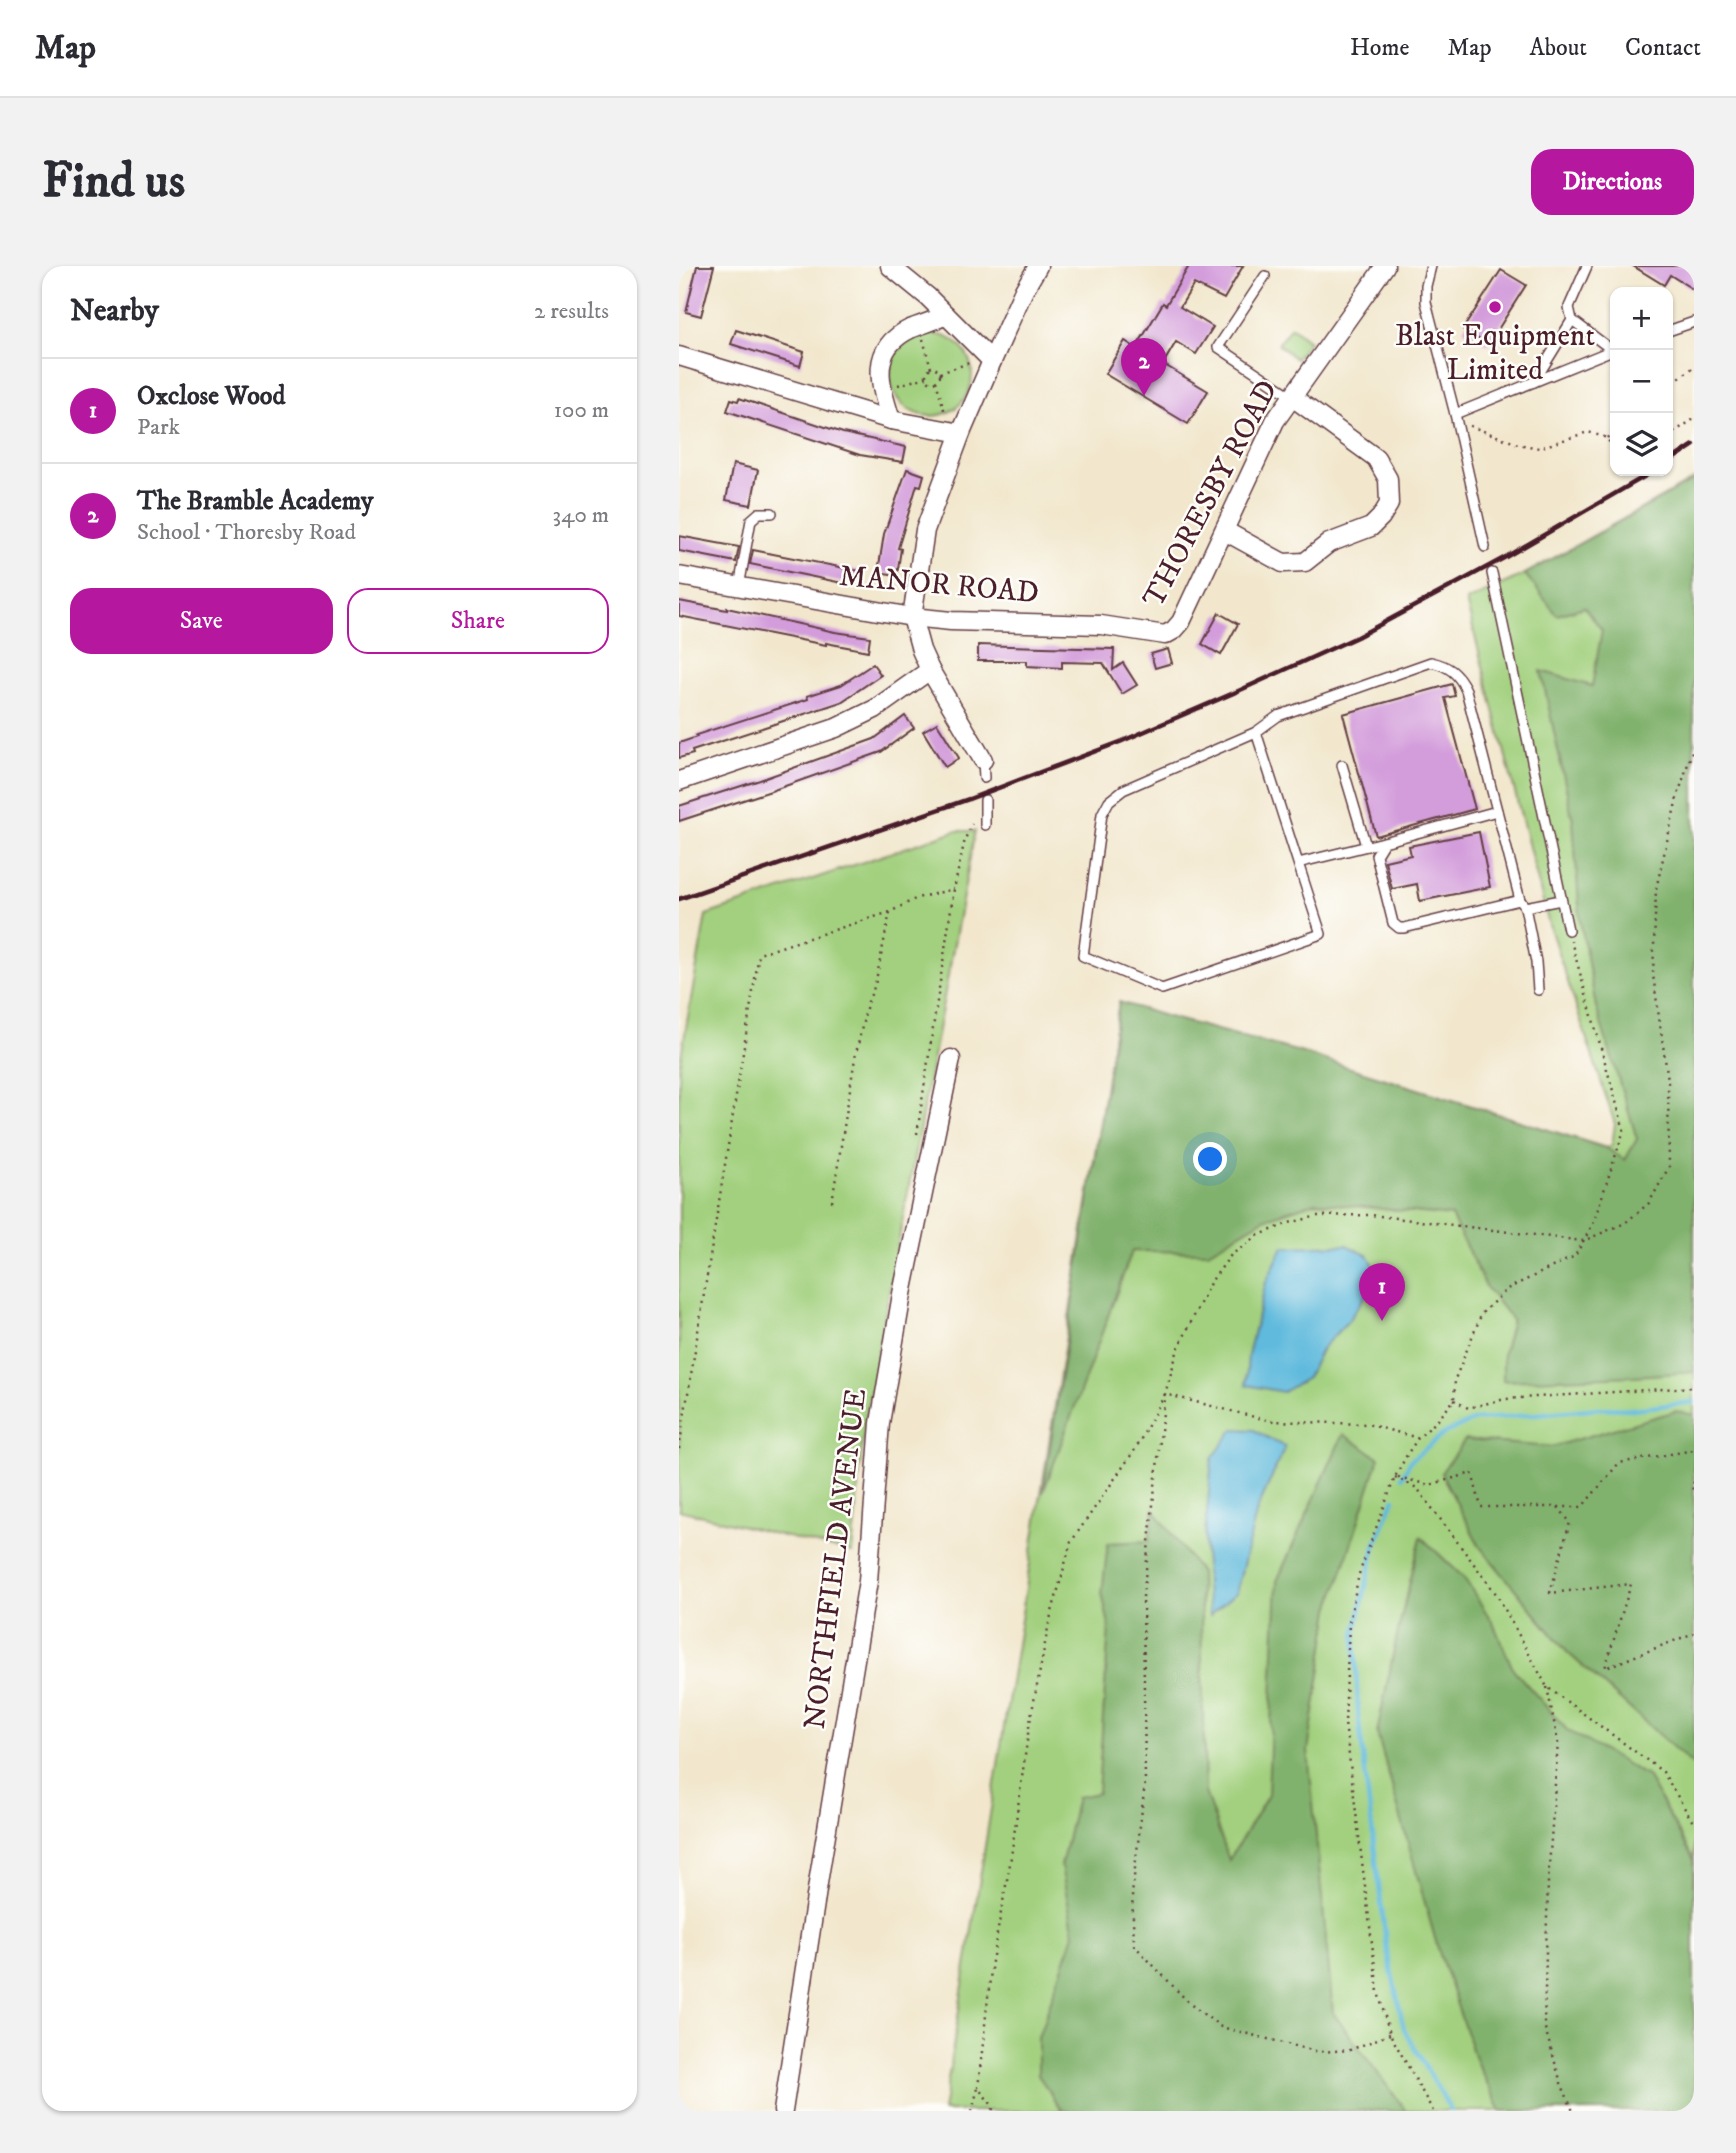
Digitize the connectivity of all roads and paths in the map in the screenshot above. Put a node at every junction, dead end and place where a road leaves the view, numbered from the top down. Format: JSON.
{"nodes":[{"id":1,"x":890,"y":266,"type":"edge"},
{"id":2,"x":1038,"y":266,"type":"edge"},
{"id":3,"x":1385,"y":266,"type":"edge"},
{"id":4,"x":1431,"y":266,"type":"edge"},
{"id":5,"x":1587,"y":266,"type":"edge"},
{"id":6,"x":1265,"y":276,"type":"dead end"},
{"id":7,"x":946,"y":316,"type":"junction"},
{"id":8,"x":1572,"y":320,"type":"junction"},
{"id":9,"x":1694,"y":322,"type":"edge"},
{"id":10,"x":919,"y":326,"type":"junction"},
{"id":11,"x":1673,"y":329,"type":"edge"},
{"id":12,"x":1610,"y":347,"type":"edge"},
{"id":13,"x":1611,"y":350,"type":"edge"},
{"id":14,"x":679,"y":356,"type":"edge"},
{"id":15,"x":990,"y":359,"type":"junction"},
{"id":16,"x":1694,"y":367,"type":"edge"},
{"id":17,"x":931,"y":368,"type":"junction"},
{"id":18,"x":940,"y":373,"type":"junction"},
{"id":19,"x":927,"y":377,"type":"junction"},
{"id":20,"x":936,"y":381,"type":"junction"},
{"id":21,"x":1673,"y":382,"type":"edge"},
{"id":22,"x":1534,"y":384,"type":"junction"},
{"id":23,"x":881,"y":389,"type":"junction"},
{"id":24,"x":1291,"y":396,"type":"junction"},
{"id":25,"x":1456,"y":418,"type":"junction"},
{"id":26,"x":1694,"y":419,"type":"edge"},
{"id":27,"x":891,"y":420,"type":"junction"},
{"id":28,"x":956,"y":431,"type":"junction"},
{"id":29,"x":1673,"y":433,"type":"edge"},
{"id":30,"x":1610,"y":434,"type":"edge"},
{"id":31,"x":1607,"y":438,"type":"junction"},
{"id":32,"x":1610,"y":443,"type":"edge"},
{"id":33,"x":772,"y":513,"type":"dead end"},
{"id":34,"x":1225,"y":531,"type":"junction"},
{"id":35,"x":1485,"y":547,"type":"dead end"},
{"id":36,"x":1492,"y":573,"type":"dead end"},
{"id":37,"x":679,"y":576,"type":"edge"},
{"id":38,"x":739,"y":587,"type":"junction"},
{"id":39,"x":912,"y":617,"type":"junction"},
{"id":40,"x":1153,"y":634,"type":"joint"},
{"id":41,"x":930,"y":670,"type":"junction"},
{"id":42,"x":1256,"y":732,"type":"junction"},
{"id":43,"x":1694,"y":745,"type":"edge"},
{"id":44,"x":1342,"y":765,"type":"dead end"},
{"id":45,"x":983,"y":769,"type":"dead end"},
{"id":46,"x":679,"y":781,"type":"edge"},
{"id":47,"x":985,"y":804,"type":"joint"},
{"id":48,"x":1497,"y":811,"type":"junction"},
{"id":49,"x":985,"y":825,"type":"dead end"},
{"id":50,"x":1384,"y":842,"type":"junction"},
{"id":51,"x":1366,"y":846,"type":"junction"},
{"id":52,"x":1298,"y":863,"type":"junction"},
{"id":53,"x":954,"y":889,"type":"junction"},
{"id":54,"x":1561,"y":900,"type":"junction"},
{"id":55,"x":1522,"y":903,"type":"junction"},
{"id":56,"x":890,"y":912,"type":"junction"},
{"id":57,"x":1568,"y":930,"type":"joint"},
{"id":58,"x":1538,"y":990,"type":"dead end"},
{"id":59,"x":951,"y":1059,"type":"dead end"},
{"id":60,"x":915,"y":1144,"type":"dead end"},
{"id":61,"x":832,"y":1202,"type":"dead end"},
{"id":62,"x":1583,"y":1241,"type":"junction"},
{"id":63,"x":1694,"y":1387,"type":"edge"},
{"id":64,"x":1165,"y":1394,"type":"junction"},
{"id":65,"x":1454,"y":1400,"type":"junction"},
{"id":66,"x":1418,"y":1438,"type":"junction"},
{"id":67,"x":679,"y":1449,"type":"edge"},
{"id":68,"x":1694,"y":1450,"type":"edge"},
{"id":69,"x":1395,"y":1478,"type":"junction"},
{"id":70,"x":1694,"y":1482,"type":"edge"},
{"id":71,"x":1694,"y":1489,"type":"edge"},
{"id":72,"x":1558,"y":1507,"type":"junction"},
{"id":73,"x":1694,"y":1633,"type":"edge"},
{"id":74,"x":1547,"y":1687,"type":"junction"},
{"id":75,"x":1694,"y":1824,"type":"edge"},
{"id":76,"x":1390,"y":2034,"type":"junction"},
{"id":77,"x":978,"y":2088,"type":"junction"},
{"id":78,"x":783,"y":2111,"type":"edge"},
{"id":79,"x":972,"y":2111,"type":"edge"},
{"id":80,"x":993,"y":2111,"type":"edge"},
{"id":81,"x":1433,"y":2111,"type":"edge"},
{"id":82,"x":1573,"y":2111,"type":"edge"}],
"edges":[{"from":1,"to":7,"type":"street"},
{"from":2,"to":15,"type":"street"},
{"from":3,"to":24,"type":"street","name":"THORESBY ROAD"},
{"from":4,"to":25,"type":"lane"},
{"from":5,"to":8,"type":"lane"},
{"from":6,"to":24,"type":"lane"},
{"from":7,"to":10,"type":"street"},
{"from":7,"to":15,"type":"street"},
{"from":8,"to":12,"type":"lane"},
{"from":8,"to":22,"type":"lane"},
{"from":9,"to":11,"type":"lane"},
{"from":10,"to":17,"type":"path"},
{"from":10,"to":23,"type":"street"},
{"from":13,"to":22,"type":"lane"},
{"from":14,"to":27,"type":"street"},
{"from":15,"to":18,"type":"path"},
{"from":15,"to":28,"type":"street"},
{"from":16,"to":21,"type":"path"},
{"from":17,"to":18,"type":"path"},
{"from":17,"to":19,"type":"path"},
{"from":18,"to":20,"type":"path"},
{"from":19,"to":20,"type":"path"},
{"from":19,"to":23,"type":"path"},
{"from":20,"to":28,"type":"path"},
{"from":22,"to":25,"type":"lane"},
{"from":23,"to":27,"type":"street"},
{"from":24,"to":34,"type":"street","name":"THORESBY ROAD"},
{"from":24,"to":34,"type":"street"},
{"from":25,"to":31,"type":"path"},
{"from":25,"to":35,"type":"lane"},
{"from":26,"to":29,"type":"path"},
{"from":27,"to":28,"type":"street"},
{"from":28,"to":39,"type":"street"},
{"from":30,"to":31,"type":"path"},
{"from":31,"to":32,"type":"path"},
{"from":33,"to":38,"type":"lane"},
{"from":34,"to":40,"type":"street","name":"THORESBY ROAD"},
{"from":36,"to":54,"type":"lane"},
{"from":37,"to":38,"type":"street","name":"MANOR ROAD"},
{"from":38,"to":39,"type":"street","name":"MANOR ROAD"},
{"from":39,"to":40,"type":"street","name":"MANOR ROAD"},
{"from":39,"to":41,"type":"street"},
{"from":41,"to":45,"type":"street"},
{"from":41,"to":46,"type":"street"},
{"from":42,"to":48,"type":"lane"},
{"from":42,"to":52,"type":"lane"},
{"from":42,"to":52,"type":"lane"},
{"from":43,"to":62,"type":"path"},
{"from":44,"to":51,"type":"lane"},
{"from":47,"to":49,"type":"lane"},
{"from":47,"to":53,"type":"path"},
{"from":48,"to":50,"type":"lane"},
{"from":48,"to":55,"type":"lane"},
{"from":50,"to":51,"type":"lane"},
{"from":50,"to":55,"type":"lane"},
{"from":51,"to":52,"type":"lane"},
{"from":53,"to":56,"type":"path"},
{"from":53,"to":60,"type":"path"},
{"from":54,"to":55,"type":"lane"},
{"from":54,"to":57,"type":"lane"},
{"from":55,"to":58,"type":"lane"},
{"from":56,"to":61,"type":"path"},
{"from":56,"to":67,"type":"path"},
{"from":57,"to":62,"type":"path"},
{"from":59,"to":78,"type":"street","name":"NORTHFIELD AVENUE"},
{"from":62,"to":64,"type":"path"},
{"from":62,"to":65,"type":"path"},
{"from":63,"to":65,"type":"path"},
{"from":64,"to":66,"type":"path"},
{"from":64,"to":76,"type":"path"},
{"from":64,"to":77,"type":"path"},
{"from":65,"to":66,"type":"path"},
{"from":66,"to":69,"type":"path"},
{"from":68,"to":72,"type":"path"},
{"from":69,"to":72,"type":"path"},
{"from":69,"to":74,"type":"path"},
{"from":69,"to":76,"type":"path"},
{"from":70,"to":71,"type":"path"},
{"from":72,"to":73,"type":"path"},
{"from":74,"to":75,"type":"path"},
{"from":74,"to":82,"type":"path"},
{"from":76,"to":81,"type":"path"},
{"from":77,"to":79,"type":"path"},
{"from":77,"to":80,"type":"path"}]}
